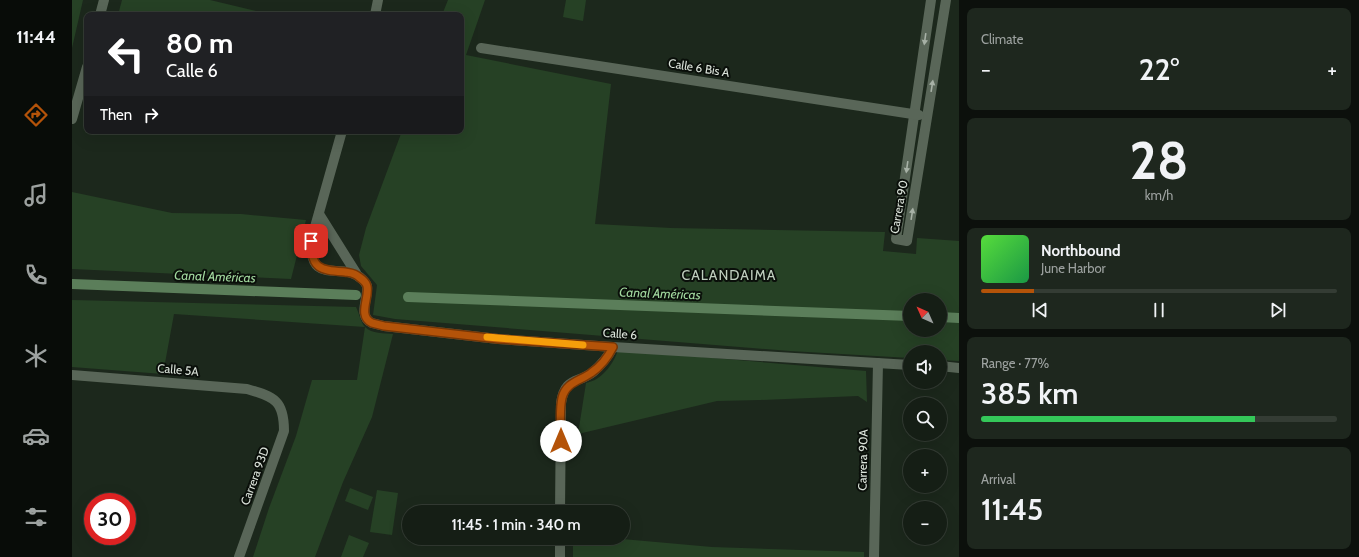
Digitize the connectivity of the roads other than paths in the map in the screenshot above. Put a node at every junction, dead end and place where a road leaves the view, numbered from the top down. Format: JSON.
{"nodes":[{"id":1,"x":104,"y":0,"type":"edge"},
{"id":2,"x":378,"y":0,"type":"edge"},
{"id":3,"x":931,"y":0,"type":"edge"},
{"id":4,"x":946,"y":0,"type":"edge"},
{"id":5,"x":101,"y":12,"type":"edge"},
{"id":6,"x":376,"y":12,"type":"edge"},
{"id":7,"x":480,"y":48,"type":"dead end"},
{"id":8,"x":84,"y":77,"type":"edge"},
{"id":9,"x":914,"y":115,"type":"junction"},
{"id":10,"x":927,"y":117,"type":"junction"},
{"id":11,"x":72,"y":119,"type":"edge"},
{"id":12,"x":341,"y":134,"type":"edge"},
{"id":13,"x":319,"y":214,"type":"junction"},
{"id":14,"x":356,"y":273,"type":"junction"},
{"id":15,"x":613,"y":347,"type":"junction"},
{"id":16,"x":878,"y":363,"type":"junction"},
{"id":17,"x":903,"y":365,"type":"edge"},
{"id":18,"x":947,"y":367,"type":"edge"},
{"id":19,"x":959,"y":368,"type":"edge"},
{"id":20,"x":72,"y":375,"type":"edge"},
{"id":21,"x":278,"y":403,"type":"joint"},
{"id":22,"x":560,"y":505,"type":"edge"},
{"id":23,"x":560,"y":545,"type":"edge"},
{"id":24,"x":239,"y":557,"type":"edge"},
{"id":25,"x":560,"y":557,"type":"edge"},
{"id":26,"x":874,"y":557,"type":"edge"}],
"edges":[{"from":1,"to":5,"type":"street"},
{"from":2,"to":6,"type":"street"},
{"from":3,"to":9,"type":"street","name":"Carrera 90","one_way":true},
{"from":10,"to":4,"type":"street","name":"Carrera 90","one_way":true},
{"from":7,"to":9,"type":"street","name":"Calle 6 Bis A"},
{"from":8,"to":11,"type":"street"},
{"from":9,"to":10,"type":"street","name":"Calle 6 Bis A"},
{"from":9,"to":10,"type":"street","name":"Carrera 90","one_way":true},
{"from":12,"to":13,"type":"street"},
{"from":13,"to":14,"type":"street"},
{"from":13,"to":14,"type":"street"},
{"from":14,"to":15,"type":"street","name":"Calle 6"},
{"from":15,"to":16,"type":"street","name":"Calle 6"},
{"from":15,"to":22,"type":"street"},
{"from":16,"to":17,"type":"street","name":"Calle 6"},
{"from":16,"to":26,"type":"street","name":"Carrera 90A"},
{"from":18,"to":19,"type":"street"},
{"from":20,"to":21,"type":"street","name":"Calle 5A"},
{"from":21,"to":24,"type":"street","name":"Carrera 93D"},
{"from":23,"to":25,"type":"street"}]}
